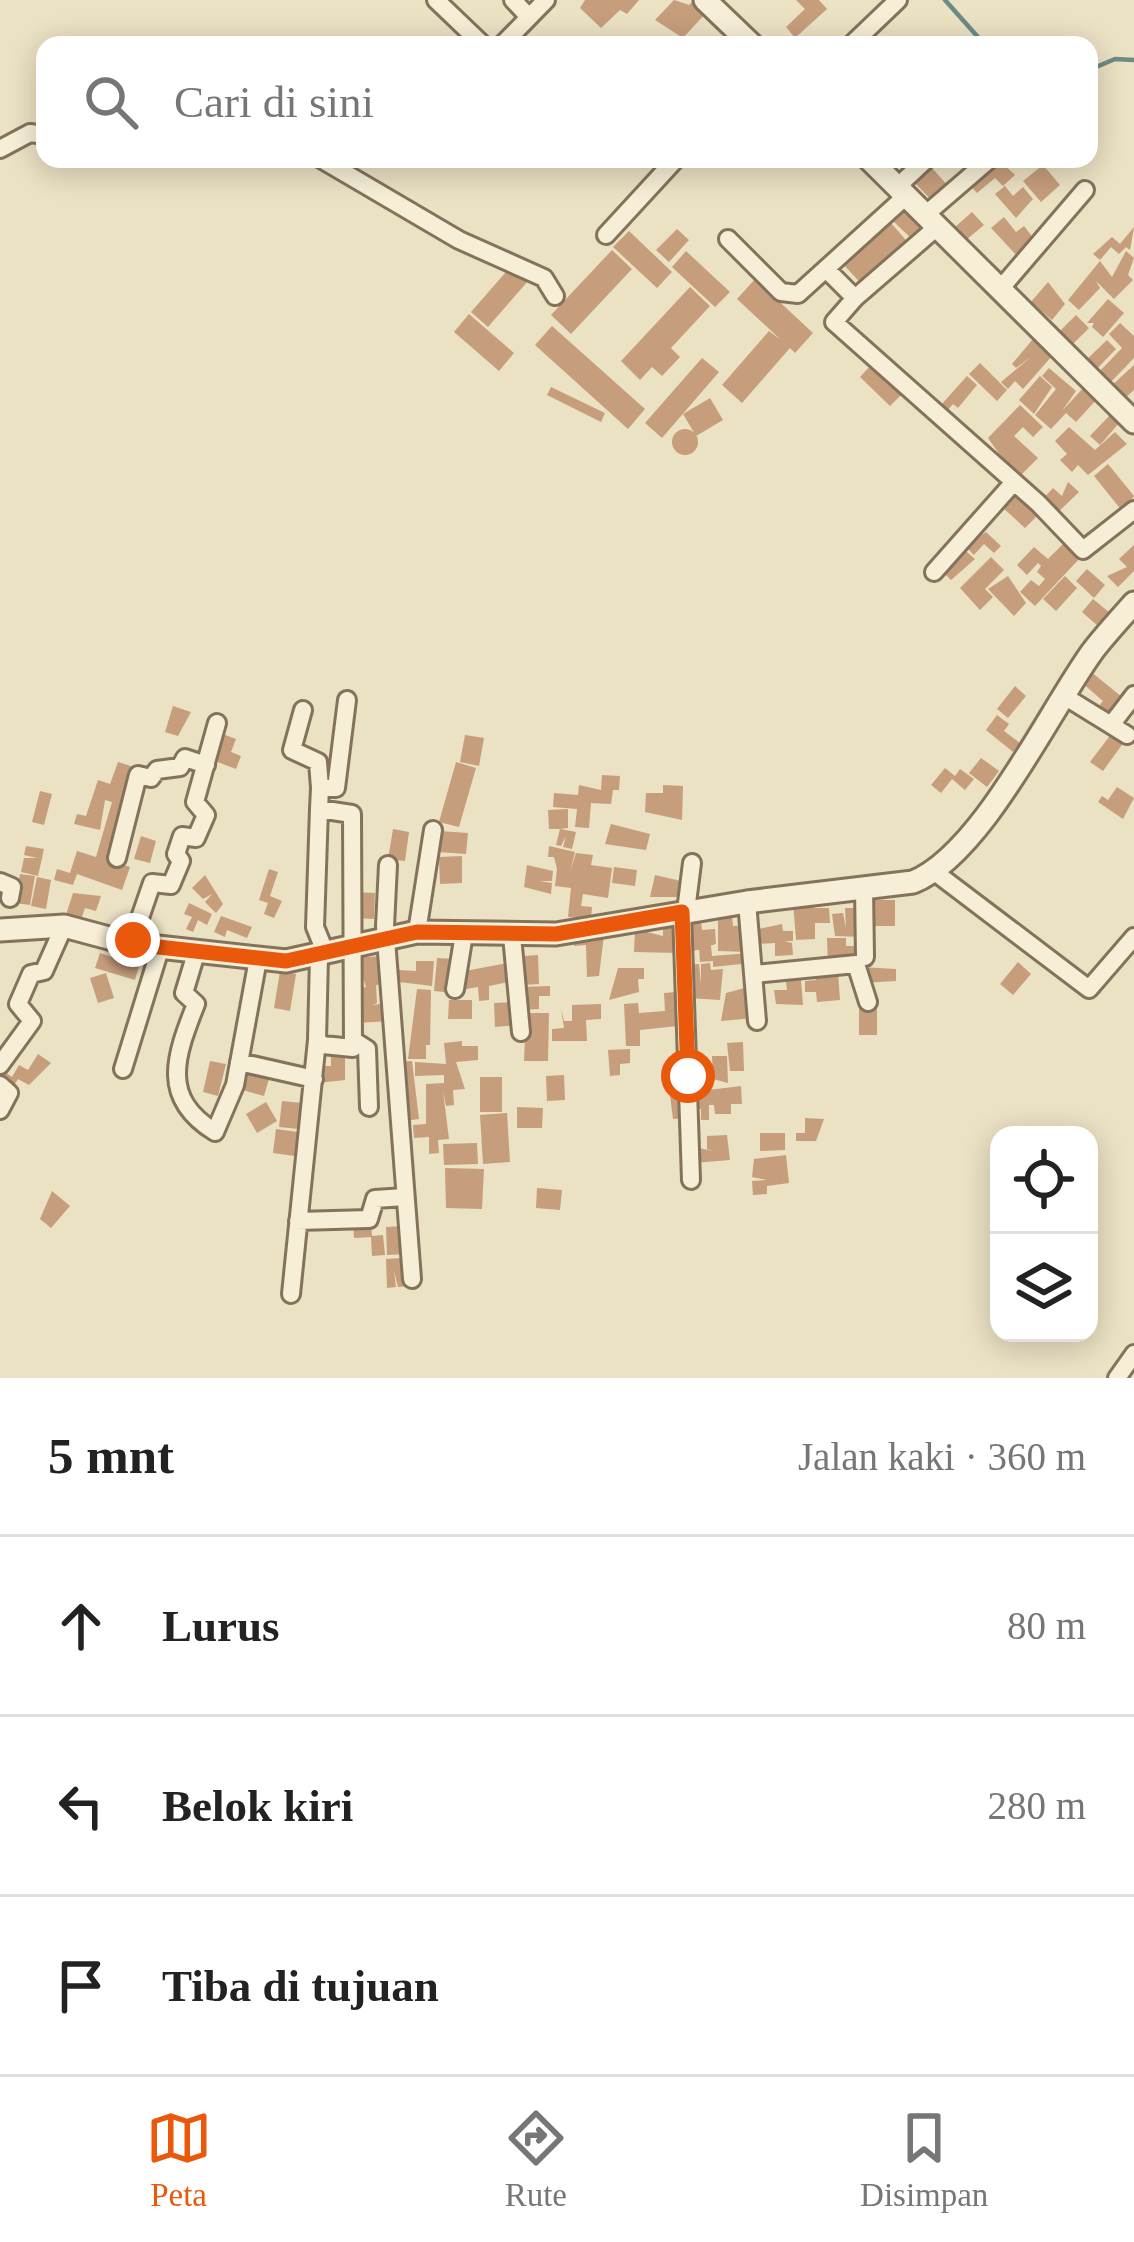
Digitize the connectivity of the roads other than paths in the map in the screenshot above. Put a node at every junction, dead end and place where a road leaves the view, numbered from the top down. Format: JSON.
{"nodes":[{"id":1,"x":436,"y":0,"type":"edge"},
{"id":2,"x":513,"y":0,"type":"edge"},
{"id":3,"x":545,"y":0,"type":"edge"},
{"id":4,"x":706,"y":0,"type":"edge"},
{"id":5,"x":898,"y":0,"type":"edge"},
{"id":6,"x":529,"y":17,"type":"junction"},
{"id":7,"x":474,"y":36,"type":"edge"},
{"id":8,"x":511,"y":36,"type":"edge"},
{"id":9,"x":743,"y":36,"type":"edge"},
{"id":10,"x":860,"y":36,"type":"edge"},
{"id":11,"x":36,"y":134,"type":"edge"},
{"id":12,"x":0,"y":149,"type":"edge"},
{"id":13,"x":337,"y":168,"type":"edge"},
{"id":14,"x":668,"y":168,"type":"edge"},
{"id":15,"x":878,"y":168,"type":"edge"},
{"id":16,"x":920,"y":168,"type":"edge"},
{"id":17,"x":981,"y":168,"type":"edge"},
{"id":18,"x":1084,"y":190,"type":"dead end"},
{"id":19,"x":902,"y":191,"type":"junction"},
{"id":20,"x":931,"y":221,"type":"junction"},
{"id":21,"x":606,"y":235,"type":"dead end"},
{"id":22,"x":728,"y":239,"type":"dead end"},
{"id":23,"x":828,"y":271,"type":"junction"},
{"id":24,"x":1001,"y":288,"type":"junction"},
{"id":25,"x":555,"y":296,"type":"dead end"},
{"id":26,"x":855,"y":298,"type":"junction"},
{"id":27,"x":1134,"y":422,"type":"edge"},
{"id":28,"x":1014,"y":482,"type":"junction"},
{"id":29,"x":1134,"y":510,"type":"edge"},
{"id":30,"x":934,"y":572,"type":"dead end"},
{"id":31,"x":1133,"y":605,"type":"edge"},
{"id":32,"x":1134,"y":695,"type":"edge"},
{"id":33,"x":1064,"y":696,"type":"junction"},
{"id":34,"x":347,"y":700,"type":"dead end"},
{"id":35,"x":303,"y":710,"type":"dead end"},
{"id":36,"x":217,"y":723,"type":"dead end"},
{"id":37,"x":206,"y":765,"type":"junction"},
{"id":38,"x":320,"y":788,"type":"junction"},
{"id":39,"x":319,"y":809,"type":"junction"},
{"id":40,"x":433,"y":830,"type":"dead end"},
{"id":41,"x":117,"y":858,"type":"dead end"},
{"id":42,"x":692,"y":863,"type":"dead end"},
{"id":43,"x":388,"y":865,"type":"dead end"},
{"id":44,"x":936,"y":873,"type":"junction"},
{"id":45,"x":864,"y":889,"type":"junction"},
{"id":46,"x":747,"y":902,"type":"junction"},
{"id":47,"x":685,"y":906,"type":"junction"},
{"id":48,"x":418,"y":922,"type":"junction"},
{"id":49,"x":64,"y":926,"type":"junction"},
{"id":50,"x":0,"y":930,"type":"edge"},
{"id":51,"x":386,"y":933,"type":"junction"},
{"id":52,"x":464,"y":934,"type":"junction"},
{"id":53,"x":350,"y":935,"type":"junction"},
{"id":54,"x":512,"y":937,"type":"junction"},
{"id":55,"x":1134,"y":937,"type":"edge"},
{"id":56,"x":133,"y":938,"type":"junction"},
{"id":57,"x":160,"y":949,"type":"junction"},
{"id":58,"x":323,"y":949,"type":"junction"},
{"id":59,"x":197,"y":950,"type":"junction"},
{"id":60,"x":865,"y":957,"type":"dead end"},
{"id":61,"x":258,"y":959,"type":"junction"},
{"id":62,"x":755,"y":974,"type":"junction"},
{"id":63,"x":455,"y":989,"type":"dead end"},
{"id":64,"x":868,"y":1002,"type":"dead end"},
{"id":65,"x":757,"y":1021,"type":"dead end"},
{"id":66,"x":521,"y":1032,"type":"dead end"},
{"id":67,"x":317,"y":1040,"type":"junction"},
{"id":68,"x":356,"y":1042,"type":"junction"},
{"id":69,"x":239,"y":1061,"type":"junction"},
{"id":70,"x":0,"y":1065,"type":"edge"},
{"id":71,"x":123,"y":1070,"type":"dead end"},
{"id":72,"x":314,"y":1079,"type":"junction"},
{"id":73,"x":0,"y":1085,"type":"edge"},
{"id":74,"x":369,"y":1107,"type":"dead end"},
{"id":75,"x":0,"y":1110,"type":"edge"},
{"id":76,"x":691,"y":1180,"type":"dead end"},
{"id":77,"x":405,"y":1197,"type":"junction"},
{"id":78,"x":298,"y":1221,"type":"junction"},
{"id":79,"x":412,"y":1279,"type":"dead end"},
{"id":80,"x":291,"y":1294,"type":"dead end"},
{"id":81,"x":1134,"y":1354,"type":"edge"},
{"id":82,"x":1117,"y":1378,"type":"edge"}],
"edges":[{"from":1,"to":7,"type":"street"},
{"from":2,"to":6,"type":"street"},
{"from":3,"to":6,"type":"street"},
{"from":4,"to":9,"type":"street"},
{"from":5,"to":10,"type":"street"},
{"from":6,"to":8,"type":"street"},
{"from":11,"to":12,"type":"street"},
{"from":13,"to":25,"type":"street"},
{"from":14,"to":21,"type":"street"},
{"from":15,"to":19,"type":"street"},
{"from":16,"to":19,"type":"street"},
{"from":17,"to":20,"type":"street"},
{"from":18,"to":24,"type":"street"},
{"from":19,"to":20,"type":"street"},
{"from":19,"to":23,"type":"street"},
{"from":20,"to":24,"type":"street"},
{"from":20,"to":26,"type":"street"},
{"from":22,"to":23,"type":"street"},
{"from":23,"to":26,"type":"street"},
{"from":24,"to":27,"type":"street"},
{"from":26,"to":28,"type":"street"},
{"from":28,"to":29,"type":"street"},
{"from":28,"to":30,"type":"street"},
{"from":31,"to":33,"type":"street"},
{"from":32,"to":33,"type":"street"},
{"from":33,"to":44,"type":"street"},
{"from":34,"to":38,"type":"street"},
{"from":35,"to":38,"type":"street"},
{"from":36,"to":37,"type":"street"},
{"from":37,"to":41,"type":"street"},
{"from":37,"to":56,"type":"street"},
{"from":38,"to":39,"type":"street"},
{"from":39,"to":53,"type":"street"},
{"from":39,"to":58,"type":"street"},
{"from":40,"to":48,"type":"street"},
{"from":42,"to":47,"type":"street"},
{"from":43,"to":51,"type":"street"},
{"from":44,"to":45,"type":"street"},
{"from":44,"to":55,"type":"street"},
{"from":45,"to":46,"type":"street"},
{"from":45,"to":60,"type":"street"},
{"from":46,"to":47,"type":"street"},
{"from":46,"to":62,"type":"street"},
{"from":47,"to":54,"type":"street"},
{"from":47,"to":76,"type":"street"},
{"from":48,"to":51,"type":"street"},
{"from":48,"to":52,"type":"street"},
{"from":49,"to":50,"type":"street"},
{"from":49,"to":56,"type":"street"},
{"from":49,"to":70,"type":"street"},
{"from":51,"to":53,"type":"street"},
{"from":51,"to":77,"type":"street"},
{"from":52,"to":54,"type":"street"},
{"from":52,"to":63,"type":"street"},
{"from":53,"to":58,"type":"street"},
{"from":53,"to":68,"type":"street"},
{"from":54,"to":66,"type":"street"},
{"from":56,"to":57,"type":"street"},
{"from":57,"to":59,"type":"street"},
{"from":57,"to":71,"type":"street"},
{"from":58,"to":61,"type":"street"},
{"from":58,"to":67,"type":"street"},
{"from":59,"to":61,"type":"street"},
{"from":59,"to":69,"type":"street"},
{"from":61,"to":69,"type":"street"},
{"from":62,"to":64,"type":"street"},
{"from":62,"to":65,"type":"street"},
{"from":67,"to":68,"type":"street"},
{"from":67,"to":72,"type":"street"},
{"from":68,"to":74,"type":"street"},
{"from":69,"to":72,"type":"street"},
{"from":72,"to":78,"type":"street"},
{"from":73,"to":75,"type":"street"},
{"from":77,"to":78,"type":"street"},
{"from":77,"to":79,"type":"street"},
{"from":78,"to":80,"type":"street"},
{"from":81,"to":82,"type":"street"}]}
